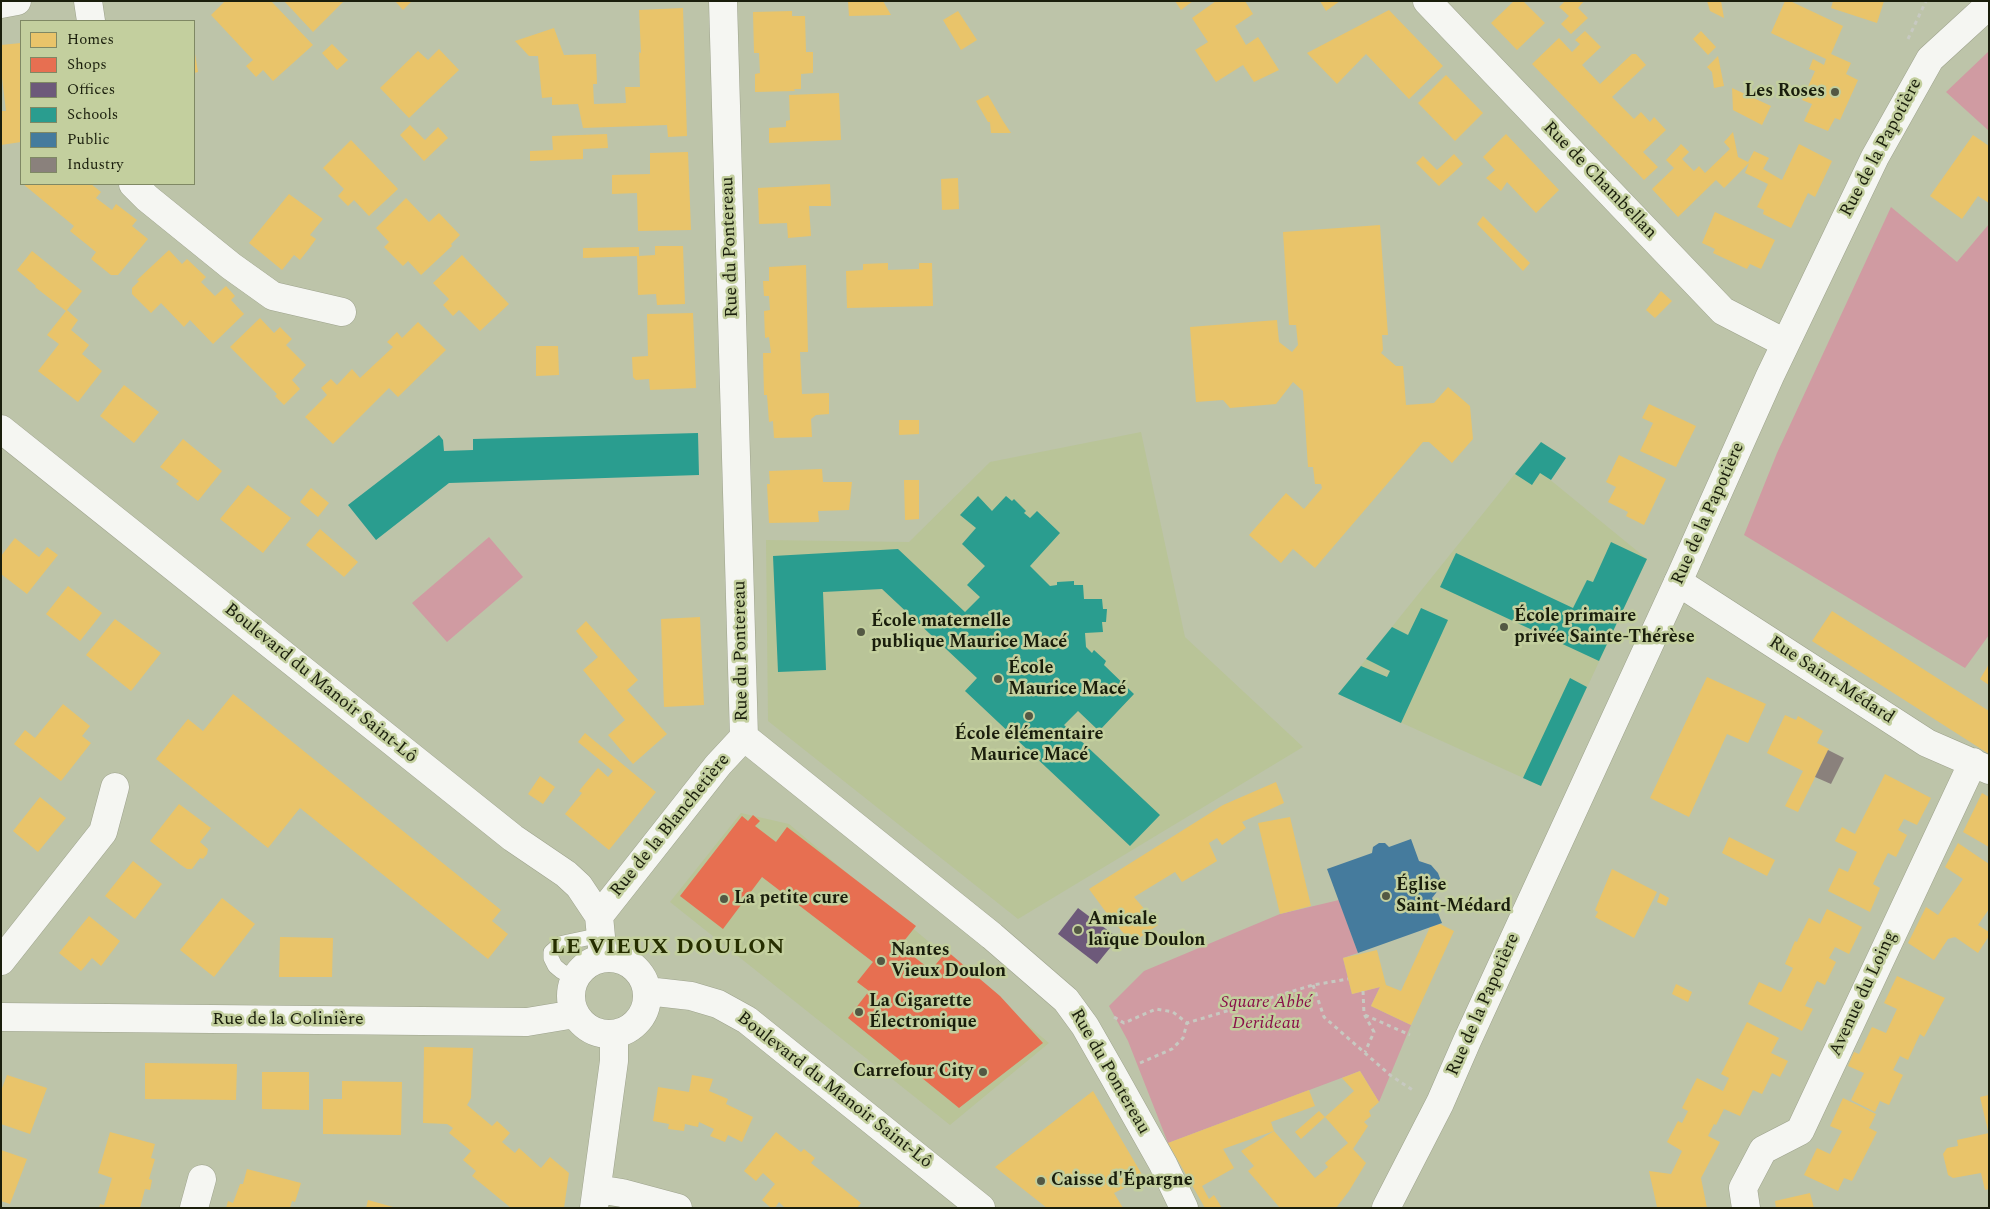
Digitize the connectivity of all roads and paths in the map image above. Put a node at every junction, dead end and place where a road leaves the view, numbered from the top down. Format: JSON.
{"nodes":[{"id":1,"x":17,"y":1,"type":"edge"},
{"id":2,"x":88,"y":1,"type":"edge"},
{"id":3,"x":723,"y":1,"type":"edge"},
{"id":4,"x":1427,"y":1,"type":"edge"},
{"id":5,"x":1,"y":4,"type":"edge"},
{"id":6,"x":1989,"y":5,"type":"edge"},
{"id":7,"x":91,"y":20,"type":"edge"},
{"id":8,"x":134,"y":185,"type":"edge"},
{"id":9,"x":342,"y":312,"type":"dead end"},
{"id":10,"x":1785,"y":343,"type":"junction"},
{"id":11,"x":1,"y":429,"type":"edge"},
{"id":12,"x":1678,"y":582,"type":"junction"},
{"id":13,"x":744,"y":737,"type":"junction"},
{"id":14,"x":1981,"y":766,"type":"edge"},
{"id":15,"x":115,"y":788,"type":"dead end"},
{"id":16,"x":601,"y":937,"type":"junction"},
{"id":17,"x":1,"y":961,"type":"edge"},
{"id":18,"x":1348,"y":979,"type":"dead end"},
{"id":19,"x":1313,"y":985,"type":"junction"},
{"id":20,"x":647,"y":991,"type":"junction"},
{"id":21,"x":1363,"y":991,"type":"dead end"},
{"id":22,"x":1107,"y":1013,"type":"dead end"},
{"id":23,"x":575,"y":1014,"type":"junction"},
{"id":24,"x":1364,"y":1014,"type":"junction"},
{"id":25,"x":1,"y":1017,"type":"edge"},
{"id":26,"x":1187,"y":1022,"type":"junction"},
{"id":27,"x":614,"y":1034,"type":"junction"},
{"id":28,"x":1410,"y":1035,"type":"dead end"},
{"id":29,"x":1365,"y":1052,"type":"junction"},
{"id":30,"x":1113,"y":1075,"type":"junction"},
{"id":31,"x":1415,"y":1091,"type":"dead end"},
{"id":32,"x":202,"y":1179,"type":"dead end"},
{"id":33,"x":595,"y":1198,"type":"edge"},
{"id":34,"x":194,"y":1208,"type":"edge"},
{"id":35,"x":678,"y":1208,"type":"edge"},
{"id":36,"x":982,"y":1208,"type":"edge"},
{"id":37,"x":1184,"y":1208,"type":"edge"},
{"id":38,"x":1386,"y":1208,"type":"edge"},
{"id":39,"x":1746,"y":1208,"type":"edge"}],
"edges":[{"from":1,"to":5,"type":"street"},
{"from":2,"to":7,"type":"street"},
{"from":3,"to":13,"type":"street","name":"Rue du Pontereau"},
{"from":4,"to":10,"type":"street","name":"Rue de Chambellan"},
{"from":6,"to":10,"type":"street","name":"Rue de la Papotière"},
{"from":8,"to":9,"type":"street"},
{"from":10,"to":12,"type":"street","name":"Rue de la Papotière"},
{"from":11,"to":16,"type":"street","name":"Boulevard du Manoir Saint-Lô"},
{"from":12,"to":14,"type":"street","name":"Rue Saint-Médard"},
{"from":12,"to":38,"type":"street","name":"Rue de la Papotière"},
{"from":13,"to":16,"type":"street","name":"Rue de la Blanchetière"},
{"from":13,"to":30,"type":"street","name":"Rue du Pontereau"},
{"from":14,"to":39,"type":"street","name":"Avenue du Loing"},
{"from":15,"to":17,"type":"street"},
{"from":16,"to":20,"type":"street"},
{"from":16,"to":23,"type":"street"},
{"from":18,"to":19,"type":"path"},
{"from":19,"to":26,"type":"path"},
{"from":19,"to":29,"type":"path"},
{"from":20,"to":27,"type":"street"},
{"from":20,"to":36,"type":"street","name":"Boulevard du Manoir Saint-Lô"},
{"from":21,"to":24,"type":"path"},
{"from":22,"to":26,"type":"path"},
{"from":23,"to":25,"type":"street","name":"Rue de la Colinière"},
{"from":23,"to":27,"type":"street"},
{"from":24,"to":28,"type":"path"},
{"from":24,"to":29,"type":"path"},
{"from":26,"to":30,"type":"path"},
{"from":27,"to":33,"type":"street"},
{"from":29,"to":31,"type":"path"},
{"from":30,"to":37,"type":"street","name":"Rue du Pontereau"},
{"from":32,"to":34,"type":"street"},
{"from":33,"to":35,"type":"street"}]}
